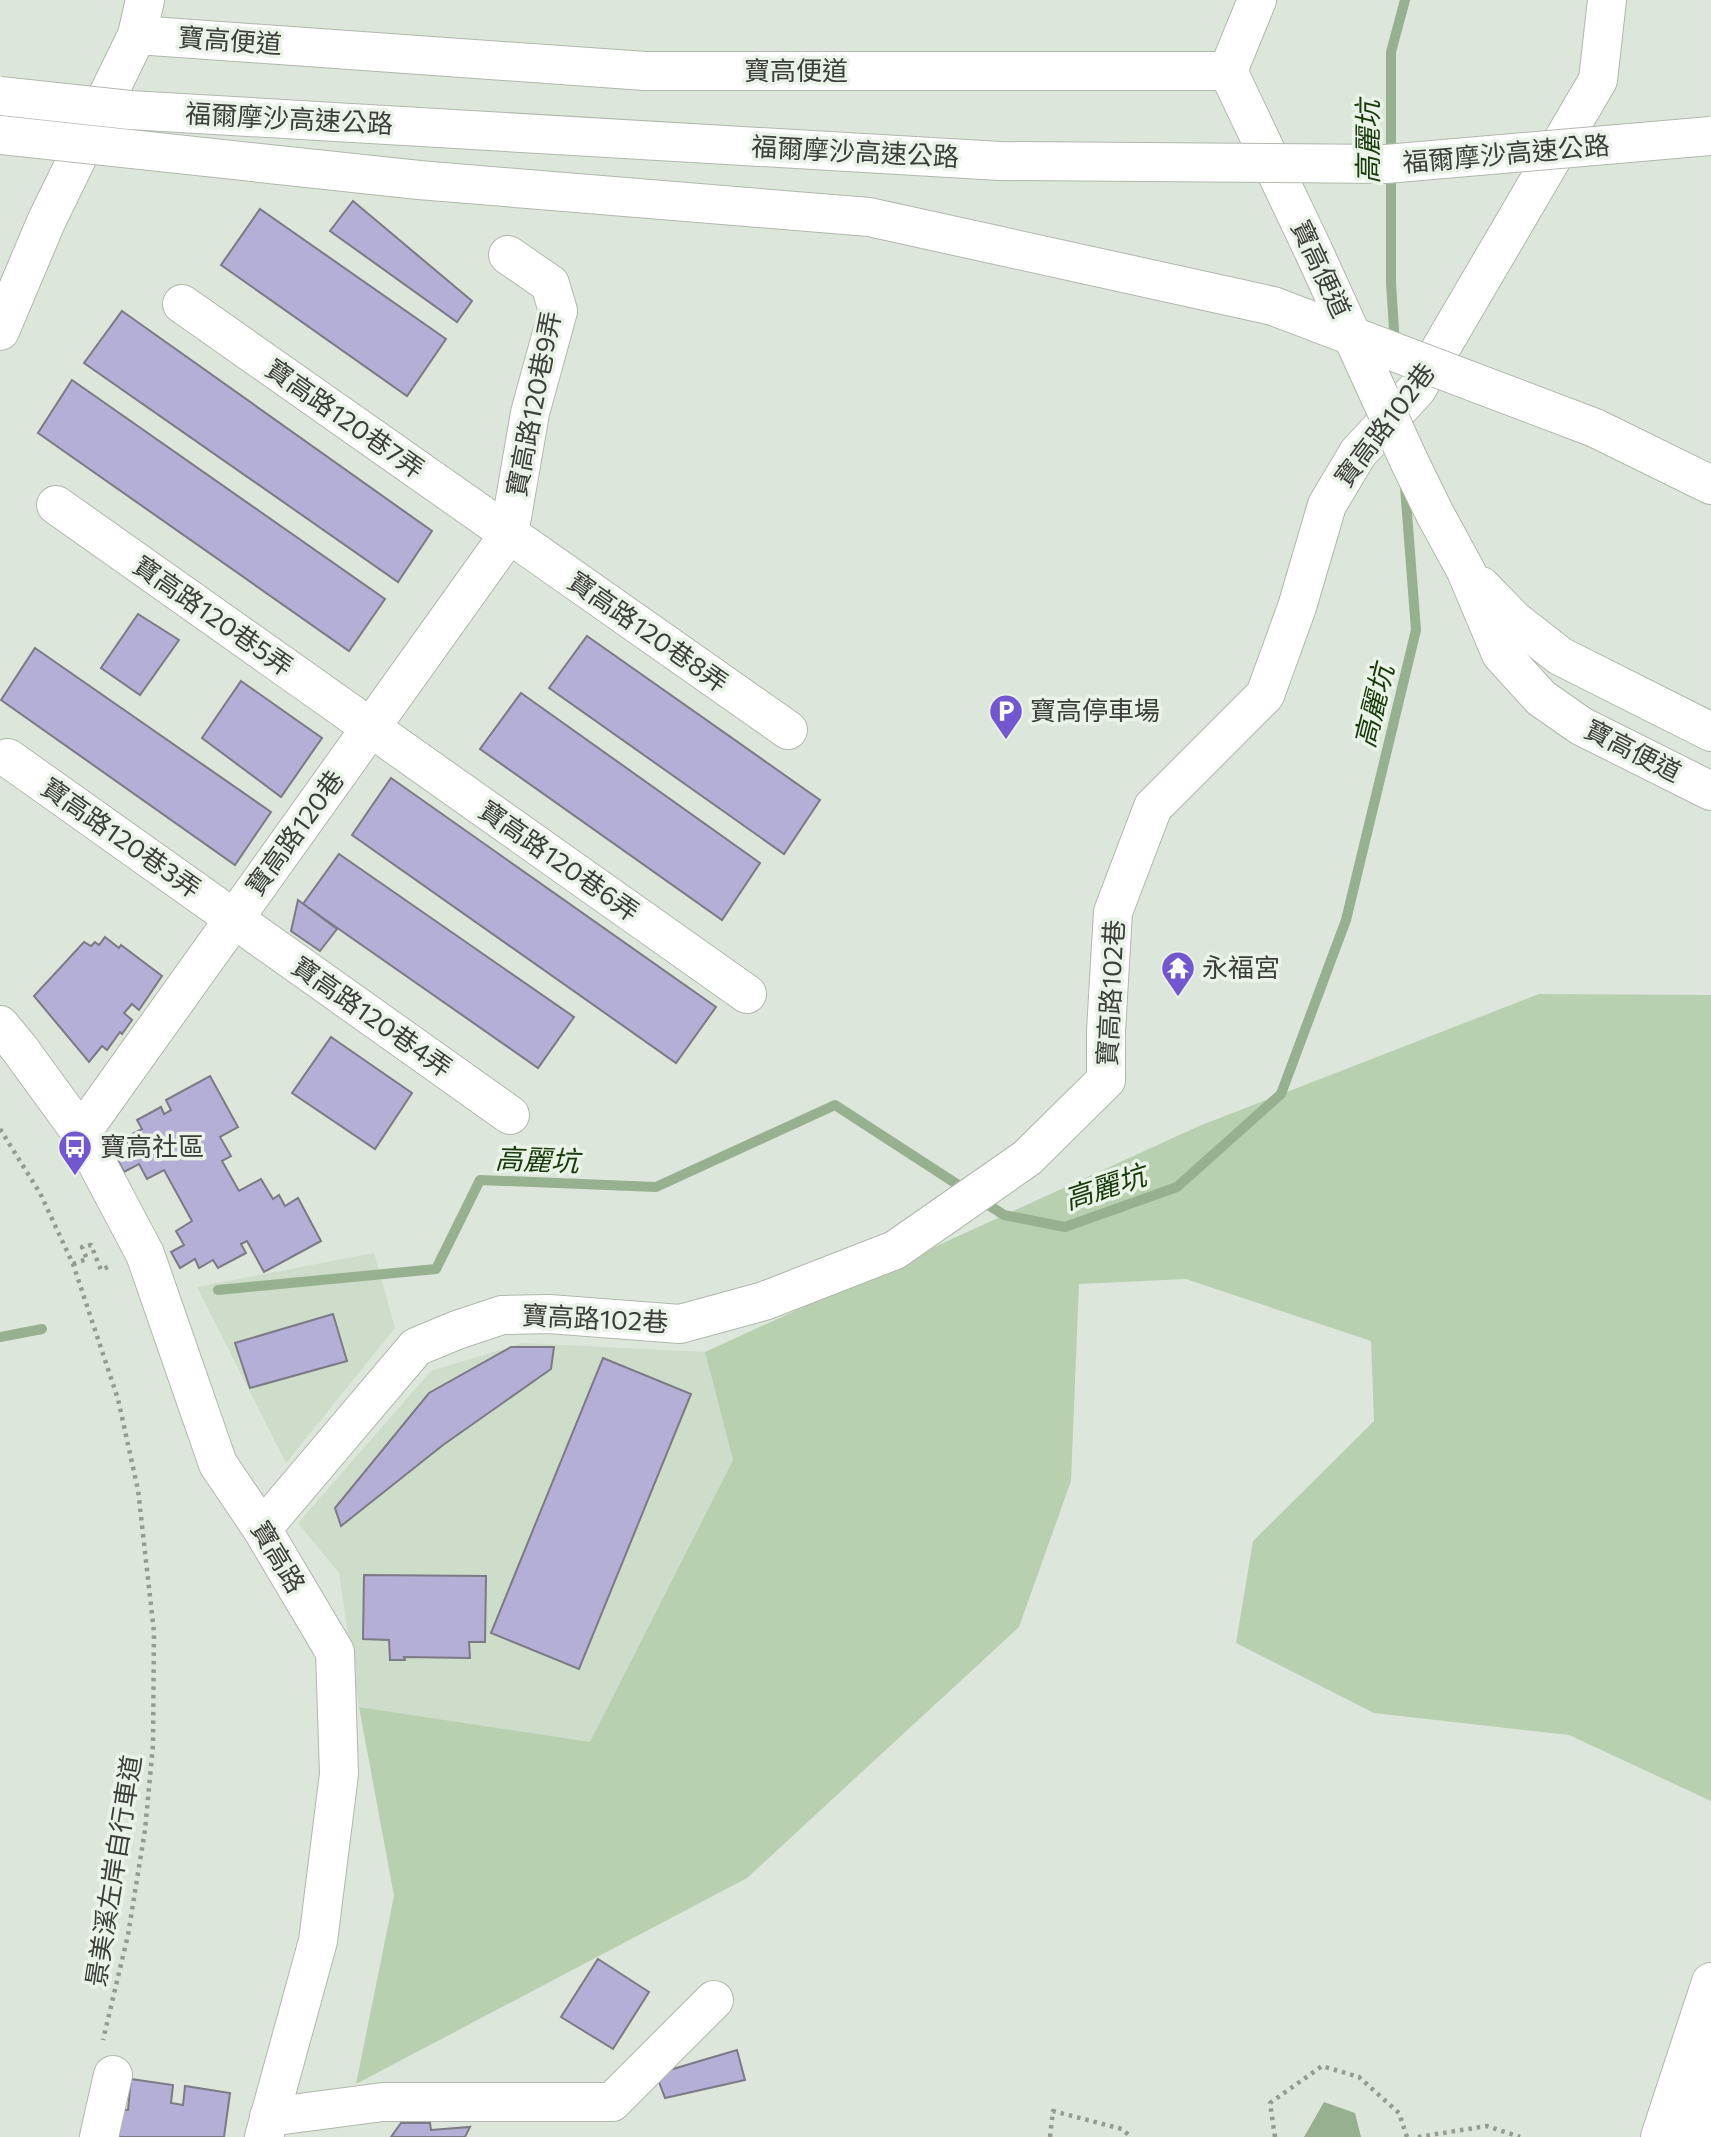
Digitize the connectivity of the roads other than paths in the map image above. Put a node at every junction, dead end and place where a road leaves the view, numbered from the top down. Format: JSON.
{"nodes":[{"id":1,"x":1257,"y":0,"type":"edge"},
{"id":2,"x":1607,"y":0,"type":"edge"},
{"id":3,"x":141,"y":17,"type":"edge"},
{"id":4,"x":1228,"y":71,"type":"junction"},
{"id":5,"x":0,"y":96,"type":"edge"},
{"id":6,"x":0,"y":135,"type":"edge"},
{"id":7,"x":1711,"y":136,"type":"edge"},
{"id":8,"x":508,"y":255,"type":"dead end"},
{"id":9,"x":182,"y":304,"type":"dead end"},
{"id":10,"x":0,"y":331,"type":"edge"},
{"id":11,"x":1711,"y":485,"type":"edge"},
{"id":12,"x":56,"y":505,"type":"dead end"},
{"id":13,"x":509,"y":534,"type":"junction"},
{"id":14,"x":1466,"y":571,"type":"junction"},
{"id":15,"x":371,"y":727,"type":"junction"},
{"id":16,"x":788,"y":730,"type":"dead end"},
{"id":17,"x":1711,"y":732,"type":"edge"},
{"id":18,"x":8,"y":758,"type":"dead end"},
{"id":19,"x":1711,"y":791,"type":"edge"},
{"id":20,"x":234,"y":919,"type":"junction"},
{"id":21,"x":747,"y":994,"type":"dead end"},
{"id":22,"x":0,"y":1025,"type":"edge"},
{"id":23,"x":510,"y":1115,"type":"dead end"},
{"id":24,"x":81,"y":1133,"type":"junction"},
{"id":25,"x":262,"y":1529,"type":"junction"},
{"id":26,"x":1711,"y":1982,"type":"edge"},
{"id":27,"x":714,"y":2000,"type":"dead end"},
{"id":28,"x":108,"y":2058,"type":"road end"},
{"id":29,"x":1711,"y":2060,"type":"edge"},
{"id":30,"x":266,"y":2127,"type":"edge"},
{"id":31,"x":99,"y":2137,"type":"edge"},
{"id":32,"x":1660,"y":2137,"type":"edge"},
{"id":33,"x":1692,"y":2137,"type":"edge"}],
"edges":[{"from":1,"to":4,"type":"main road"},
{"from":2,"to":25,"type":"main road","name":"寶高路102巷"},
{"from":3,"to":4,"type":"main road","name":"寶高便道"},
{"from":3,"to":10,"type":"main road","name":"寶高便道"},
{"from":4,"to":14,"type":"main road","name":"寶高便道","bridge":true},
{"from":5,"to":7,"type":"main road","name":"福爾摩沙高速公路","bridge":true},
{"from":6,"to":11,"type":"main road","bridge":true},
{"from":8,"to":13,"type":"main road","name":"寶高路120巷9弄"},
{"from":9,"to":13,"type":"main road","name":"寶高路120巷7弄"},
{"from":12,"to":15,"type":"main road","name":"寶高路120巷5弄"},
{"from":13,"to":15,"type":"main road","name":"寶高路120巷"},
{"from":13,"to":16,"type":"main road","name":"寶高路120巷8弄"},
{"from":14,"to":17,"type":"main road","name":"寶高便道"},
{"from":14,"to":19,"type":"main road","name":"寶高便道"},
{"from":15,"to":20,"type":"main road","name":"寶高路120巷"},
{"from":15,"to":21,"type":"main road","name":"寶高路120巷6弄"},
{"from":18,"to":20,"type":"main road","name":"寶高路120巷3弄"},
{"from":20,"to":23,"type":"main road","name":"寶高路120巷4弄"},
{"from":20,"to":24,"type":"main road","name":"寶高路120巷"},
{"from":22,"to":24,"type":"main road","name":"寶高路"},
{"from":24,"to":25,"type":"main road","name":"寶高路"},
{"from":25,"to":30,"type":"main road","name":"寶高路"},
{"from":26,"to":32,"type":"main road"},
{"from":27,"to":30,"type":"main road"},
{"from":28,"to":31,"type":"main road"},
{"from":29,"to":33,"type":"main road"}]}
